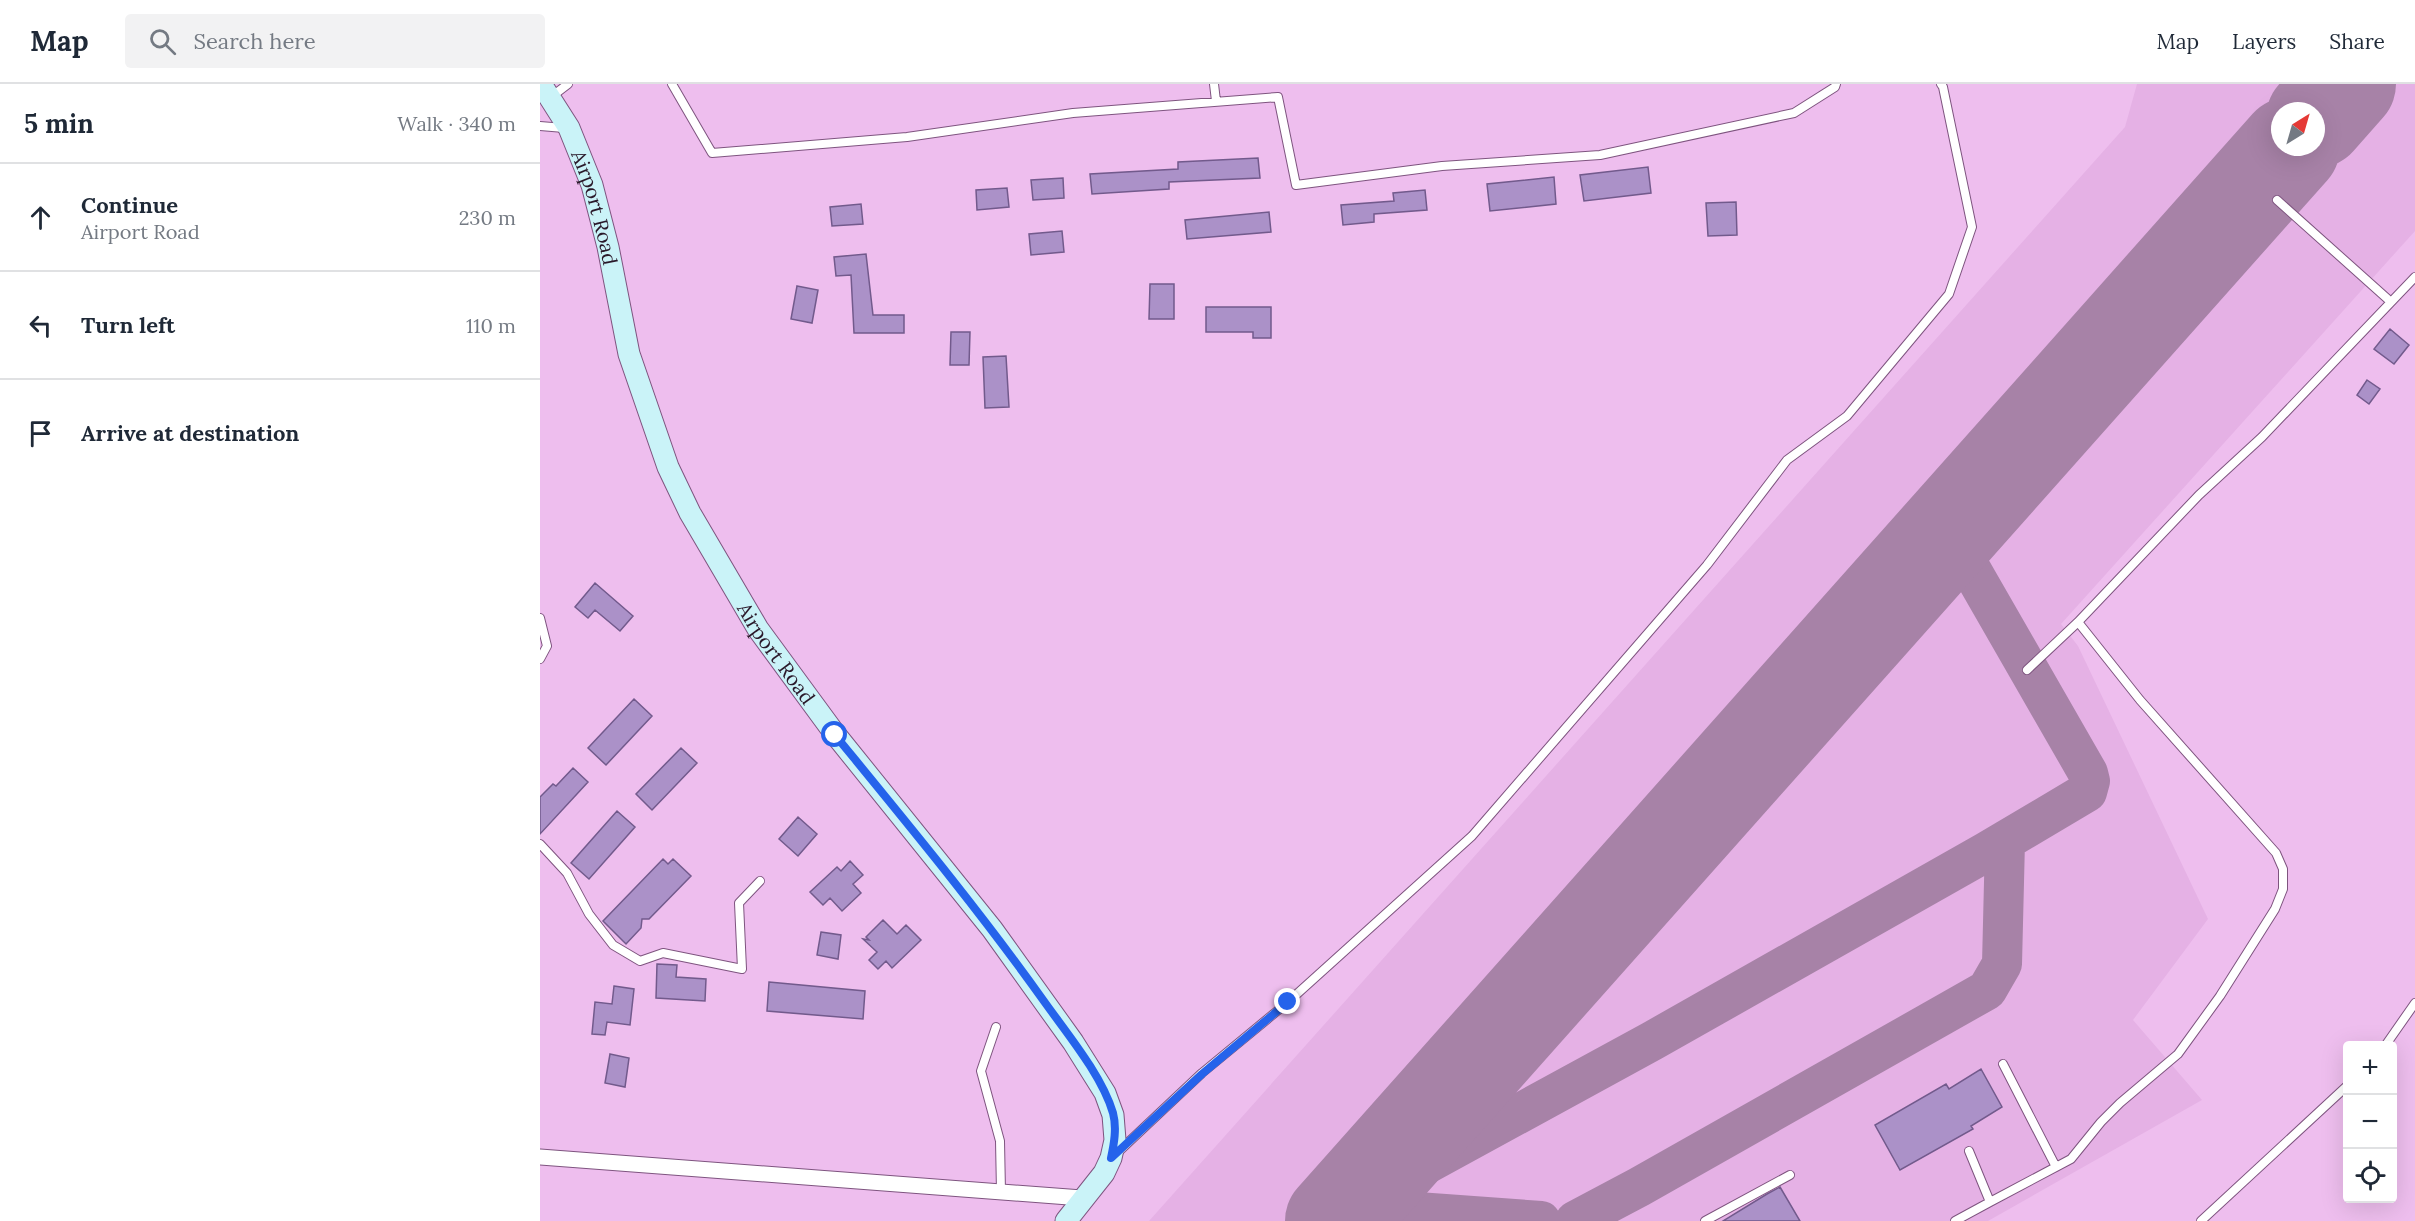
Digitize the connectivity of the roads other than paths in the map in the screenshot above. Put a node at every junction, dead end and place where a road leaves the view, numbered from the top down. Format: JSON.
{"nodes":[{"id":1,"x":568,"y":84,"type":"edge"},
{"id":2,"x":672,"y":84,"type":"edge"},
{"id":3,"x":1214,"y":84,"type":"edge"},
{"id":4,"x":1836,"y":84,"type":"edge"},
{"id":5,"x":1941,"y":84,"type":"edge"},
{"id":6,"x":545,"y":91,"type":"edge"},
{"id":7,"x":1216,"y":101,"type":"junction"},
{"id":8,"x":540,"y":126,"type":"edge"},
{"id":9,"x":569,"y":128,"type":"junction"},
{"id":10,"x":2277,"y":200,"type":"dead end"},
{"id":11,"x":2415,"y":277,"type":"edge"},
{"id":12,"x":2391,"y":302,"type":"junction"},
{"id":13,"x":540,"y":618,"type":"edge"},
{"id":14,"x":2078,"y":622,"type":"junction"},
{"id":15,"x":540,"y":659,"type":"edge"},
{"id":16,"x":2027,"y":670,"type":"dead end"},
{"id":17,"x":540,"y":844,"type":"edge"},
{"id":18,"x":760,"y":881,"type":"dead end"},
{"id":19,"x":2415,"y":1003,"type":"edge"},
{"id":20,"x":996,"y":1027,"type":"dead end"},
{"id":21,"x":2388,"y":1041,"type":"edge"},
{"id":22,"x":2003,"y":1064,"type":"dead end"},
{"id":23,"x":2343,"y":1090,"type":"edge"},
{"id":24,"x":1969,"y":1151,"type":"dead end"},
{"id":25,"x":540,"y":1157,"type":"edge"},
{"id":26,"x":1111,"y":1158,"type":"junction"},
{"id":27,"x":2056,"y":1167,"type":"junction"},
{"id":28,"x":1790,"y":1175,"type":"dead end"},
{"id":29,"x":1001,"y":1192,"type":"junction"},
{"id":30,"x":1082,"y":1198,"type":"junction"},
{"id":31,"x":1990,"y":1202,"type":"junction"},
{"id":32,"x":1066,"y":1221,"type":"edge"},
{"id":33,"x":1705,"y":1221,"type":"edge"},
{"id":34,"x":1955,"y":1221,"type":"edge"},
{"id":35,"x":2201,"y":1221,"type":"edge"}],
"edges":[{"from":1,"to":6,"type":"lane"},
{"from":2,"to":7,"type":"lane"},
{"from":3,"to":7,"type":"lane"},
{"from":4,"to":7,"type":"lane"},
{"from":5,"to":26,"type":"lane"},
{"from":6,"to":9,"type":"main road","name":"Airport Road"},
{"from":8,"to":9,"type":"lane"},
{"from":9,"to":26,"type":"main road","name":"Airport Road"},
{"from":10,"to":12,"type":"lane"},
{"from":11,"to":12,"type":"lane"},
{"from":12,"to":14,"type":"lane"},
{"from":13,"to":15,"type":"lane"},
{"from":14,"to":16,"type":"lane"},
{"from":14,"to":27,"type":"lane"},
{"from":17,"to":18,"type":"lane"},
{"from":19,"to":21,"type":"lane"},
{"from":20,"to":29,"type":"lane"},
{"from":22,"to":27,"type":"lane"},
{"from":23,"to":35,"type":"lane"},
{"from":24,"to":31,"type":"lane"},
{"from":25,"to":29,"type":"street"},
{"from":26,"to":30,"type":"main road","name":"Airport Road"},
{"from":27,"to":31,"type":"lane"},
{"from":28,"to":33,"type":"lane"},
{"from":29,"to":30,"type":"street"},
{"from":30,"to":32,"type":"main road","name":"Airport Road"},
{"from":31,"to":34,"type":"lane"}]}
